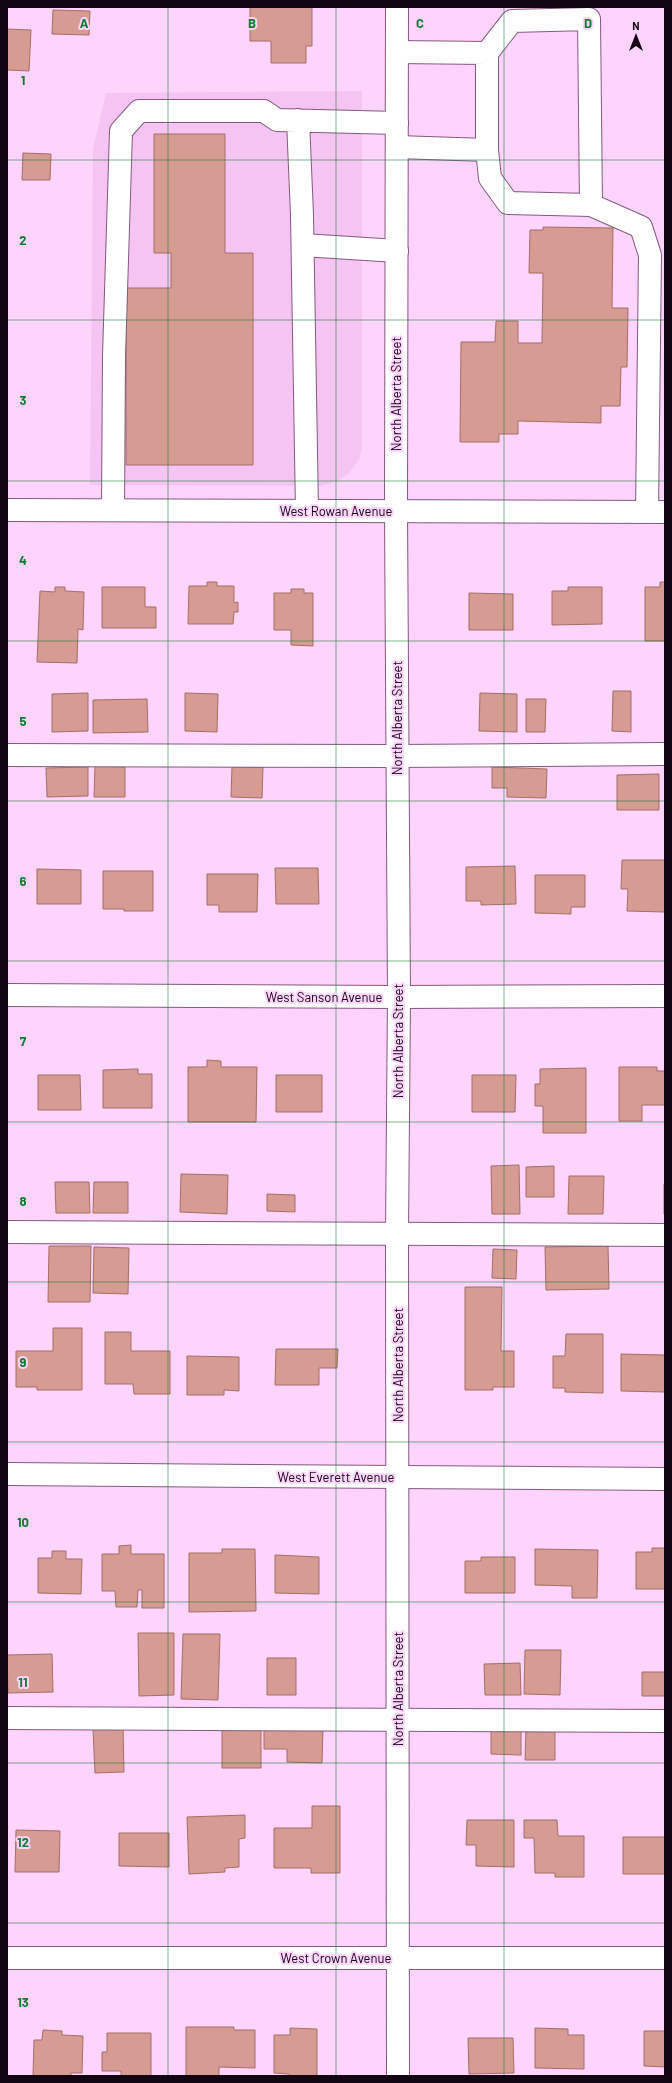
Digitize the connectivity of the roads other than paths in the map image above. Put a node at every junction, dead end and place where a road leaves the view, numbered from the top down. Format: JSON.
{"nodes":[{"id":1,"x":397,"y":7,"type":"edge"},
{"id":2,"x":397,"y":52,"type":"junction"},
{"id":3,"x":487,"y":54,"type":"junction"},
{"id":4,"x":298,"y":120,"type":"junction"},
{"id":5,"x":397,"y":123,"type":"junction"},
{"id":6,"x":397,"y":146,"type":"junction"},
{"id":7,"x":487,"y":150,"type":"junction"},
{"id":8,"x":591,"y":205,"type":"junction"},
{"id":9,"x":303,"y":245,"type":"junction"},
{"id":10,"x":397,"y":251,"type":"junction"},
{"id":11,"x":7,"y":510,"type":"edge"},
{"id":12,"x":113,"y":510,"type":"junction"},
{"id":13,"x":307,"y":511,"type":"junction"},
{"id":14,"x":396,"y":511,"type":"junction"},
{"id":15,"x":656,"y":512,"type":"edge"},
{"id":16,"x":665,"y":754,"type":"edge"},
{"id":17,"x":7,"y":755,"type":"edge"},
{"id":18,"x":397,"y":756,"type":"junction"},
{"id":19,"x":7,"y":994,"type":"edge"},
{"id":20,"x":665,"y":996,"type":"edge"},
{"id":21,"x":399,"y":997,"type":"junction"},
{"id":22,"x":7,"y":1232,"type":"edge"},
{"id":23,"x":397,"y":1233,"type":"junction"},
{"id":24,"x":665,"y":1234,"type":"edge"},
{"id":25,"x":7,"y":1474,"type":"edge"},
{"id":26,"x":398,"y":1477,"type":"junction"},
{"id":27,"x":665,"y":1479,"type":"edge"},
{"id":28,"x":7,"y":1718,"type":"edge"},
{"id":29,"x":398,"y":1718,"type":"junction"},
{"id":30,"x":665,"y":1721,"type":"edge"},
{"id":31,"x":7,"y":1958,"type":"edge"},
{"id":32,"x":397,"y":1958,"type":"junction"},
{"id":33,"x":665,"y":1958,"type":"edge"},
{"id":34,"x":398,"y":2076,"type":"edge"}],
"edges":[{"from":1,"to":2,"type":"street","name":"North Alberta Street"},
{"from":2,"to":3,"type":"street"},
{"from":2,"to":5,"type":"street","name":"North Alberta Street"},
{"from":3,"to":7,"type":"street"},
{"from":3,"to":8,"type":"street"},
{"from":4,"to":5,"type":"street"},
{"from":4,"to":9,"type":"street"},
{"from":4,"to":12,"type":"street"},
{"from":5,"to":6,"type":"street","name":"North Alberta Street"},
{"from":6,"to":7,"type":"street"},
{"from":6,"to":10,"type":"street","name":"North Alberta Street"},
{"from":7,"to":8,"type":"street"},
{"from":8,"to":15,"type":"street"},
{"from":9,"to":10,"type":"street"},
{"from":9,"to":13,"type":"street"},
{"from":10,"to":14,"type":"street","name":"North Alberta Street"},
{"from":11,"to":12,"type":"street","name":"West Rowan Avenue"},
{"from":12,"to":13,"type":"street","name":"West Rowan Avenue"},
{"from":13,"to":14,"type":"street","name":"West Rowan Avenue"},
{"from":14,"to":15,"type":"street","name":"West Rowan Avenue"},
{"from":14,"to":18,"type":"street","name":"North Alberta Street"},
{"from":16,"to":18,"type":"street"},
{"from":17,"to":18,"type":"street"},
{"from":18,"to":21,"type":"street","name":"North Alberta Street"},
{"from":19,"to":21,"type":"street","name":"West Sanson Avenue"},
{"from":20,"to":21,"type":"street","name":"West Sanson Avenue"},
{"from":21,"to":23,"type":"street","name":"North Alberta Street"},
{"from":22,"to":23,"type":"street"},
{"from":23,"to":24,"type":"street"},
{"from":23,"to":26,"type":"street","name":"North Alberta Street"},
{"from":25,"to":26,"type":"street","name":"West Everett Avenue"},
{"from":26,"to":27,"type":"street","name":"West Everett Avenue"},
{"from":26,"to":29,"type":"street","name":"North Alberta Street"},
{"from":28,"to":29,"type":"street"},
{"from":29,"to":30,"type":"street"},
{"from":29,"to":32,"type":"street","name":"North Alberta Street"},
{"from":31,"to":32,"type":"street","name":"West Crown Avenue"},
{"from":32,"to":33,"type":"street","name":"West Crown Avenue"},
{"from":32,"to":34,"type":"street","name":"North Alberta Street"}]}
